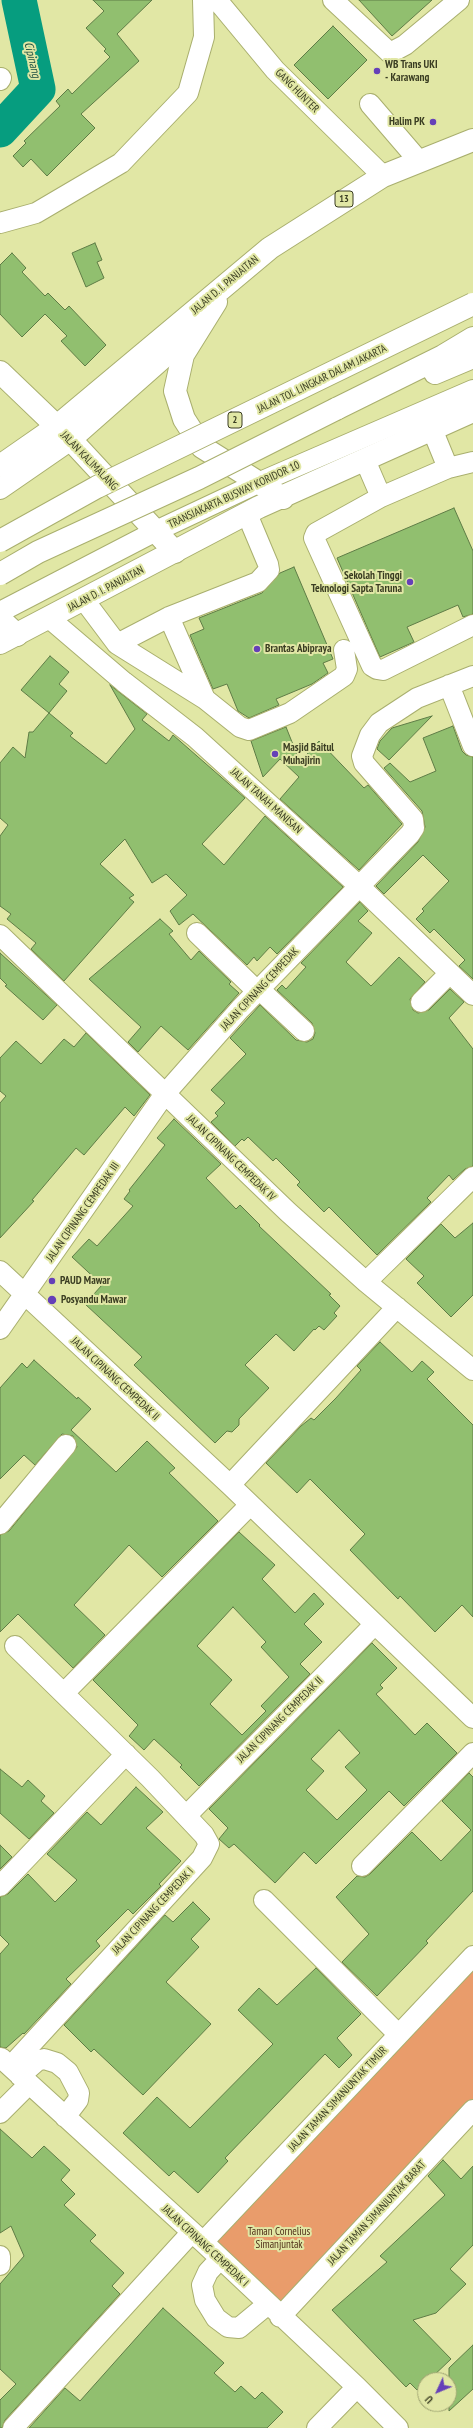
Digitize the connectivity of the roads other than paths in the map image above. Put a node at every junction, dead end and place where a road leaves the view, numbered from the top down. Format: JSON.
{"nodes":[{"id":1,"x":203,"y":0,"type":"edge"},
{"id":2,"x":217,"y":0,"type":"edge"},
{"id":3,"x":333,"y":0,"type":"edge"},
{"id":4,"x":459,"y":0,"type":"edge"},
{"id":5,"x":370,"y":104,"type":"dead end"},
{"id":6,"x":473,"y":140,"type":"edge"},
{"id":7,"x":419,"y":161,"type":"junction"},
{"id":8,"x":383,"y":176,"type":"junction"},
{"id":9,"x":0,"y":223,"type":"edge"},
{"id":10,"x":229,"y":282,"type":"junction"},
{"id":11,"x":473,"y":304,"type":"edge"},
{"id":12,"x":473,"y":338,"type":"edge"},
{"id":13,"x":473,"y":357,"type":"edge"},
{"id":14,"x":0,"y":372,"type":"edge"},
{"id":15,"x":473,"y":390,"type":"edge"},
{"id":16,"x":336,"y":409,"type":"junction"},
{"id":17,"x":473,"y":411,"type":"edge"},
{"id":18,"x":432,"y":428,"type":"junction"},
{"id":19,"x":64,"y":433,"type":"junction"},
{"id":20,"x":365,"y":460,"type":"junction"},
{"id":21,"x":473,"y":462,"type":"edge"},
{"id":22,"x":0,"y":466,"type":"edge"},
{"id":23,"x":448,"y":468,"type":"junction"},
{"id":24,"x":258,"y":483,"type":"junction"},
{"id":25,"x":0,"y":489,"type":"edge"},
{"id":26,"x":283,"y":498,"type":"junction"},
{"id":27,"x":381,"y":498,"type":"junction"},
{"id":28,"x":247,"y":514,"type":"junction"},
{"id":29,"x":156,"y":531,"type":"junction"},
{"id":30,"x":0,"y":541,"type":"edge"},
{"id":31,"x":175,"y":552,"type":"junction"},
{"id":32,"x":0,"y":574,"type":"edge"},
{"id":33,"x":84,"y":600,"type":"junction"},
{"id":34,"x":0,"y":612,"type":"edge"},
{"id":35,"x":169,"y":617,"type":"junction"},
{"id":36,"x":50,"y":618,"type":"junction"},
{"id":37,"x":0,"y":619,"type":"edge"},
{"id":38,"x":473,"y":625,"type":"edge"},
{"id":39,"x":8,"y":639,"type":"edge"},
{"id":40,"x":117,"y":644,"type":"junction"},
{"id":41,"x":344,"y":650,"type":"dead end"},
{"id":42,"x":473,"y":676,"type":"edge"},
{"id":43,"x":449,"y":686,"type":"junction"},
{"id":44,"x":205,"y":699,"type":"junction"},
{"id":45,"x":473,"y":746,"type":"edge"},
{"id":46,"x":358,"y":885,"type":"junction"},
{"id":47,"x":197,"y":933,"type":"dead end"},
{"id":48,"x":0,"y":935,"type":"edge"},
{"id":49,"x":450,"y":973,"type":"junction"},
{"id":50,"x":258,"y":990,"type":"junction"},
{"id":51,"x":473,"y":995,"type":"edge"},
{"id":52,"x":421,"y":1002,"type":"dead end"},
{"id":53,"x":304,"y":1030,"type":"dead end"},
{"id":54,"x":164,"y":1095,"type":"junction"},
{"id":55,"x":473,"y":1177,"type":"edge"},
{"id":56,"x":0,"y":1271,"type":"edge"},
{"id":57,"x":366,"y":1282,"type":"junction"},
{"id":58,"x":25,"y":1295,"type":"junction"},
{"id":59,"x":397,"y":1307,"type":"junction"},
{"id":60,"x":0,"y":1329,"type":"edge"},
{"id":61,"x":473,"y":1370,"type":"edge"},
{"id":62,"x":66,"y":1445,"type":"dead end"},
{"id":63,"x":230,"y":1485,"type":"junction"},
{"id":64,"x":250,"y":1504,"type":"junction"},
{"id":65,"x":0,"y":1524,"type":"edge"},
{"id":66,"x":374,"y":1625,"type":"junction"},
{"id":67,"x":15,"y":1646,"type":"dead end"},
{"id":68,"x":64,"y":1693,"type":"junction"},
{"id":69,"x":473,"y":1718,"type":"edge"},
{"id":70,"x":126,"y":1754,"type":"junction"},
{"id":71,"x":473,"y":1754,"type":"edge"},
{"id":72,"x":186,"y":1816,"type":"junction"},
{"id":73,"x":362,"y":1866,"type":"dead end"},
{"id":74,"x":0,"y":1886,"type":"edge"},
{"id":75,"x":264,"y":1900,"type":"dead end"},
{"id":76,"x":473,"y":1956,"type":"edge"},
{"id":77,"x":398,"y":2034,"type":"junction"},
{"id":78,"x":15,"y":2071,"type":"edge"},
{"id":79,"x":473,"y":2110,"type":"edge"},
{"id":80,"x":0,"y":2113,"type":"edge"},
{"id":81,"x":65,"y":2117,"type":"junction"},
{"id":82,"x":198,"y":2237,"type":"junction"},
{"id":83,"x":0,"y":2256,"type":"edge"},
{"id":84,"x":220,"y":2259,"type":"junction"},
{"id":85,"x":0,"y":2265,"type":"edge"},
{"id":86,"x":274,"y":2310,"type":"junction"},
{"id":87,"x":357,"y":2387,"type":"junction"},
{"id":88,"x":13,"y":2428,"type":"edge"},
{"id":89,"x":317,"y":2428,"type":"edge"},
{"id":90,"x":398,"y":2428,"type":"edge"}],
"edges":[{"from":1,"to":9,"type":"street"},
{"from":2,"to":8,"type":"street","name":"GANG HUNTER"},
{"from":3,"to":4,"type":"street"},
{"from":5,"to":7,"type":"street"},
{"from":6,"to":7,"type":"main road","name":"JALAN D. I. PANJAITAN","number":"13"},
{"from":7,"to":8,"type":"main road","name":"JALAN D. I. PANJAITAN","number":"13"},
{"from":8,"to":10,"type":"main road","name":"JALAN D. I. PANJAITAN","number":"13"},
{"from":10,"to":19,"type":"main road","name":"JALAN D. I. PANJAITAN"},
{"from":10,"to":24,"type":"main road"},
{"from":11,"to":30,"type":"main road","name":"JALAN TOL LINGKAR DALAM JAKARTA","number":"2","bridge":true},
{"from":12,"to":16,"type":"main road"},
{"from":13,"to":16,"type":"main road"},
{"from":14,"to":19,"type":"main road","name":"JALAN KALIMALANG"},
{"from":15,"to":24,"type":"street","name":"TRANSJAKARTA BUSWAY KORIDOR 10"},
{"from":16,"to":32,"type":"main road","bridge":true},
{"from":17,"to":18,"type":"main road","name":"JALAN D. I. PANJAITAN"},
{"from":18,"to":20,"type":"main road","name":"JALAN D. I. PANJAITAN"},
{"from":18,"to":23,"type":"street"},
{"from":19,"to":22,"type":"main road","name":"JALAN D. I. PANJAITAN"},
{"from":19,"to":25,"type":"street"},
{"from":19,"to":29,"type":"main road","name":"JALAN KALIMALANG"},
{"from":20,"to":26,"type":"main road","name":"JALAN D. I. PANJAITAN"},
{"from":20,"to":27,"type":"street"},
{"from":21,"to":23,"type":"street"},
{"from":23,"to":27,"type":"street"},
{"from":24,"to":26,"type":"main road"},
{"from":24,"to":29,"type":"street","name":"TRANSJAKARTA BUSWAY KORIDOR 10"},
{"from":26,"to":28,"type":"main road","name":"JALAN D. I. PANJAITAN"},
{"from":27,"to":38,"type":"street"},
{"from":28,"to":31,"type":"main road","name":"JALAN D. I. PANJAITAN"},
{"from":28,"to":35,"type":"street"},
{"from":29,"to":31,"type":"main road","name":"JALAN KALIMALANG"},
{"from":29,"to":34,"type":"street","name":"TRANSJAKARTA BUSWAY KORIDOR 10"},
{"from":31,"to":33,"type":"main road","name":"JALAN D. I. PANJAITAN"},
{"from":33,"to":36,"type":"main road","name":"JALAN D. I. PANJAITAN"},
{"from":33,"to":40,"type":"street"},
{"from":35,"to":40,"type":"street"},
{"from":35,"to":44,"type":"street"},
{"from":36,"to":39,"type":"main road","name":"JALAN D. I. PANJAITAN"},
{"from":36,"to":46,"type":"street","name":"JALAN TANAH MANISAN"},
{"from":37,"to":39,"type":"main road"},
{"from":40,"to":44,"type":"street"},
{"from":41,"to":44,"type":"street"},
{"from":42,"to":43,"type":"street"},
{"from":43,"to":45,"type":"street"},
{"from":43,"to":46,"type":"street","name":"JALAN CIPINANG CEMPEDAK"},
{"from":46,"to":49,"type":"street","name":"JALAN TANAH MANISAN"},
{"from":46,"to":50,"type":"street","name":"JALAN CIPINANG CEMPEDAK"},
{"from":47,"to":50,"type":"street"},
{"from":48,"to":54,"type":"street","name":"JALAN CIPINANG CEMPEDAK IV"},
{"from":49,"to":51,"type":"street","name":"JALAN TANAH MANISAN"},
{"from":49,"to":52,"type":"street"},
{"from":50,"to":53,"type":"street"},
{"from":50,"to":54,"type":"street","name":"JALAN CIPINANG CEMPEDAK"},
{"from":54,"to":57,"type":"street","name":"JALAN CIPINANG CEMPEDAK IV"},
{"from":54,"to":58,"type":"street","name":"JALAN CIPINANG CEMPEDAK III"},
{"from":55,"to":57,"type":"street"},
{"from":56,"to":58,"type":"street","name":"JALAN CIPINANG CEMPEDAK II"},
{"from":57,"to":59,"type":"street","name":"JALAN CIPINANG CEMPEDAK IV"},
{"from":58,"to":60,"type":"street","name":"JALAN CIPINANG CEMPEDAK III"},
{"from":58,"to":63,"type":"street","name":"JALAN CIPINANG CEMPEDAK II"},
{"from":59,"to":61,"type":"street","name":"JALAN CIPINANG CEMPEDAK IV"},
{"from":59,"to":63,"type":"street"},
{"from":62,"to":65,"type":"street"},
{"from":63,"to":64,"type":"street","name":"JALAN CIPINANG CEMPEDAK II"},
{"from":64,"to":66,"type":"street","name":"JALAN CIPINANG CEMPEDAK II"},
{"from":64,"to":68,"type":"street"},
{"from":66,"to":69,"type":"street","name":"JALAN CIPINANG CEMPEDAK II"},
{"from":66,"to":72,"type":"street","name":"JALAN CIPINANG CEMPEDAK II"},
{"from":67,"to":68,"type":"street","name":"JALAN CIPINANG CEMPEDAK I"},
{"from":68,"to":70,"type":"street","name":"JALAN CIPINANG CEMPEDAK I"},
{"from":70,"to":72,"type":"street","name":"JALAN CIPINANG CEMPEDAK I"},
{"from":70,"to":74,"type":"street"},
{"from":71,"to":73,"type":"street"},
{"from":72,"to":78,"type":"street","name":"JALAN CIPINANG CEMPEDAK I"},
{"from":75,"to":77,"type":"street"},
{"from":76,"to":77,"type":"street","name":"JALAN TAMAN SIMANJUNTAK TIMUR"},
{"from":77,"to":82,"type":"street","name":"JALAN TAMAN SIMANJUNTAK TIMUR"},
{"from":78,"to":80,"type":"street"},
{"from":78,"to":81,"type":"street","name":"JALAN CIPINANG CEMPEDAK I"},
{"from":78,"to":81,"type":"street"},
{"from":79,"to":86,"type":"street","name":"JALAN TAMAN SIMANJUNTAK BARAT"},
{"from":81,"to":82,"type":"street","name":"JALAN CIPINANG CEMPEDAK I"},
{"from":82,"to":84,"type":"street","name":"JALAN CIPINANG CEMPEDAK I"},
{"from":82,"to":88,"type":"street","name":"JALAN TAMAN SIMANJUNTAK TIMUR"},
{"from":83,"to":85,"type":"street"},
{"from":84,"to":86,"type":"street","name":"JALAN CIPINANG CEMPEDAK I"},
{"from":84,"to":86,"type":"street","name":"JALAN TAMAN SIMANJUNTAK BARAT"},
{"from":86,"to":87,"type":"street","name":"JALAN CIPINANG CEMPEDAK I"},
{"from":87,"to":89,"type":"street"},
{"from":87,"to":90,"type":"street","name":"JALAN CIPINANG CEMPEDAK I"}]}
